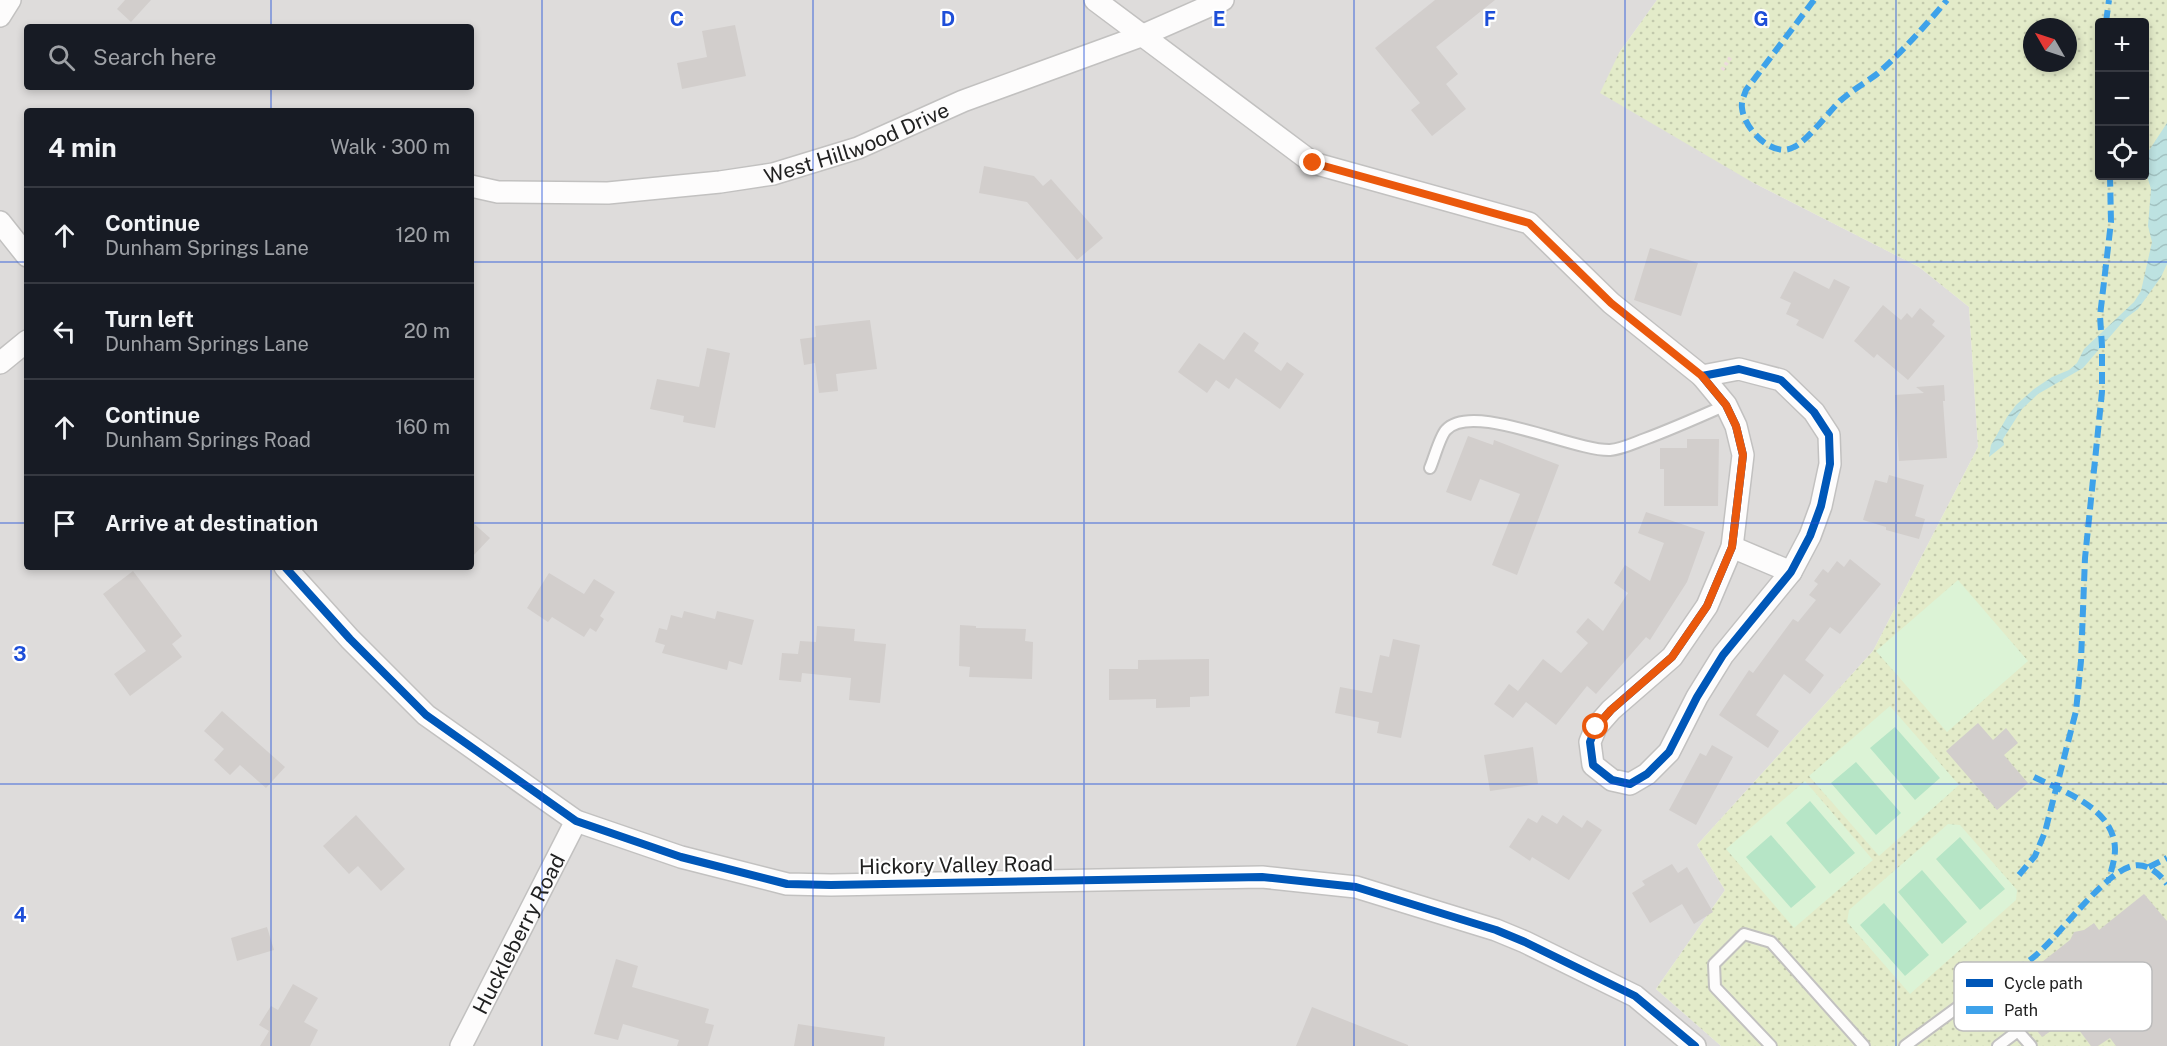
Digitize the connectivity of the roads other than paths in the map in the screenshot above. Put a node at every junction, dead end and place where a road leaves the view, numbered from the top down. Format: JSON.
{"nodes":[{"id":1,"x":10,"y":0,"type":"edge"},
{"id":2,"x":1095,"y":0,"type":"edge"},
{"id":3,"x":1223,"y":0,"type":"edge"},
{"id":4,"x":0,"y":16,"type":"edge"},
{"id":5,"x":1141,"y":36,"type":"junction"},
{"id":6,"x":474,"y":187,"type":"edge"},
{"id":7,"x":0,"y":222,"type":"edge"},
{"id":8,"x":24,"y":252,"type":"edge"},
{"id":9,"x":24,"y":343,"type":"edge"},
{"id":10,"x":0,"y":363,"type":"edge"},
{"id":11,"x":1702,"y":376,"type":"junction"},
{"id":12,"x":1726,"y":405,"type":"junction"},
{"id":13,"x":1430,"y":468,"type":"dead end"},
{"id":14,"x":1732,"y":547,"type":"junction"},
{"id":15,"x":288,"y":570,"type":"edge"},
{"id":16,"x":1791,"y":572,"type":"junction"},
{"id":17,"x":576,"y":821,"type":"junction"},
{"id":18,"x":1954,"y":1010,"type":"edge"},
{"id":19,"x":2018,"y":1031,"type":"joint"},
{"id":20,"x":461,"y":1046,"type":"edge"},
{"id":21,"x":1695,"y":1046,"type":"edge"},
{"id":22,"x":1770,"y":1046,"type":"edge"},
{"id":23,"x":1864,"y":1046,"type":"edge"},
{"id":24,"x":1905,"y":1046,"type":"edge"},
{"id":25,"x":1998,"y":1046,"type":"edge"},
{"id":26,"x":2031,"y":1046,"type":"edge"}],
"edges":[{"from":1,"to":4,"type":"street"},
{"from":2,"to":5,"type":"street"},
{"from":3,"to":5,"type":"street","name":"West Hillwood Drive"},
{"from":5,"to":6,"type":"street","name":"West Hillwood Drive"},
{"from":5,"to":11,"type":"street"},
{"from":7,"to":8,"type":"street"},
{"from":9,"to":10,"type":"street"},
{"from":11,"to":12,"type":"street"},
{"from":11,"to":16,"type":"street"},
{"from":12,"to":13,"type":"lane"},
{"from":12,"to":14,"type":"street"},
{"from":14,"to":16,"type":"street"},
{"from":14,"to":16,"type":"street"},
{"from":15,"to":17,"type":"street","name":"Hickory Valley Road"},
{"from":17,"to":20,"type":"street","name":"Huckleberry Road"},
{"from":17,"to":21,"type":"street","name":"Hickory Valley Road"},
{"from":18,"to":24,"type":"lane"},
{"from":19,"to":25,"type":"lane"},
{"from":19,"to":26,"type":"lane"},
{"from":22,"to":23,"type":"lane"}]}
